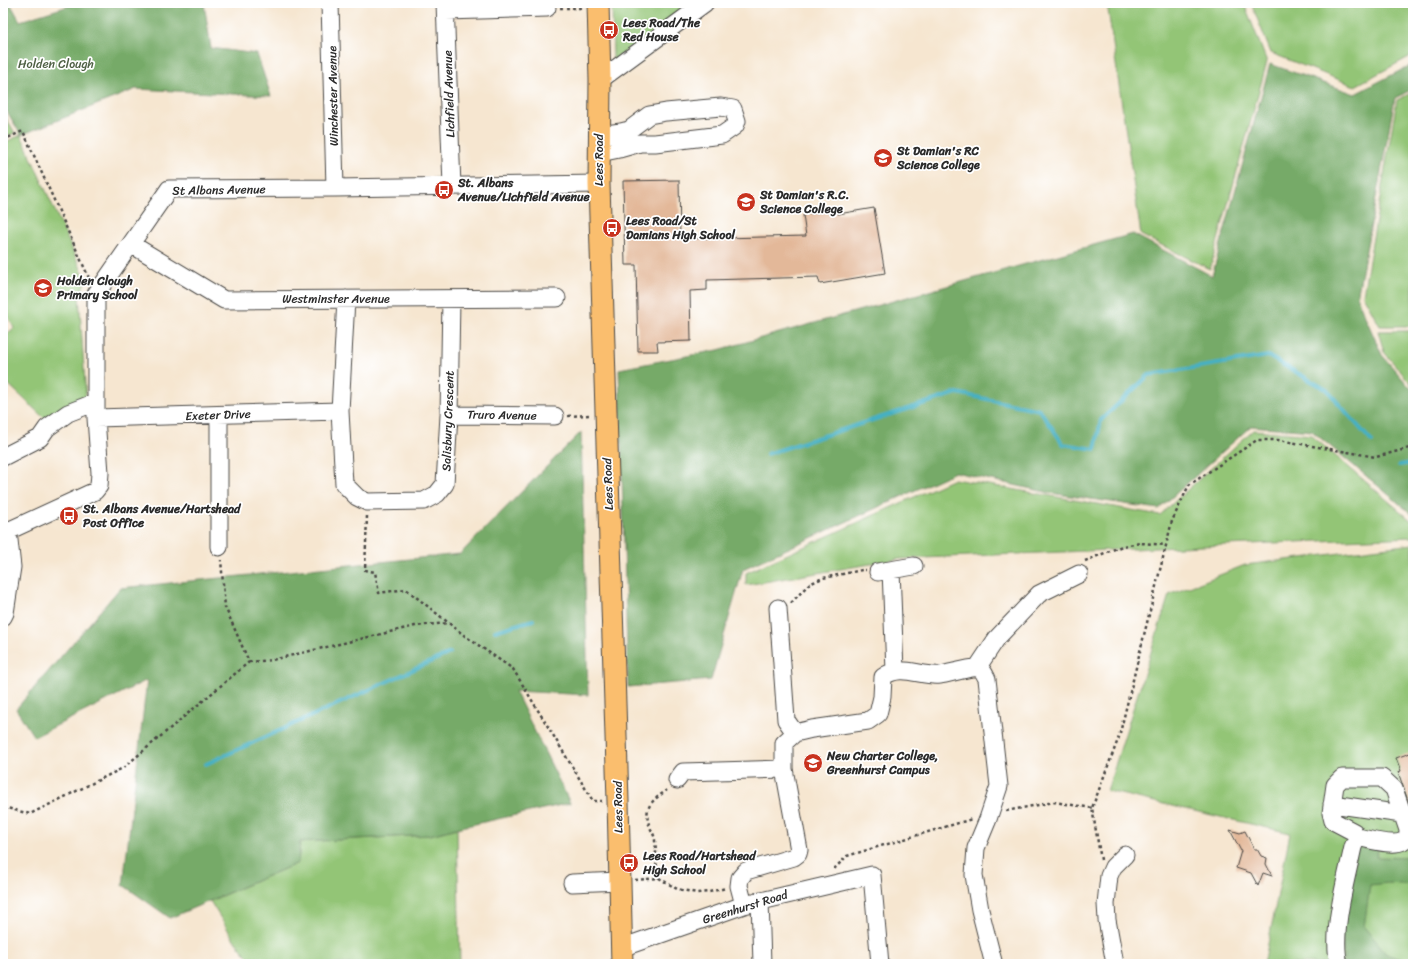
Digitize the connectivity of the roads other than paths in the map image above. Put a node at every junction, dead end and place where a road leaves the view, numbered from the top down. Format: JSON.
{"nodes":[{"id":1,"x":330,"y":3,"type":"edge"},
{"id":2,"x":705,"y":3,"type":"edge"},
{"id":3,"x":598,"y":5,"type":"edge"},
{"id":4,"x":445,"y":7,"type":"edge"},
{"id":5,"x":547,"y":8,"type":"road end"},
{"id":6,"x":600,"y":80,"type":"junction"},
{"id":7,"x":600,"y":144,"type":"junction"},
{"id":8,"x":599,"y":184,"type":"junction"},
{"id":9,"x":452,"y":186,"type":"junction"},
{"id":10,"x":335,"y":188,"type":"junction"},
{"id":11,"x":131,"y":244,"type":"junction"},
{"id":12,"x":557,"y":298,"type":"dead end"},
{"id":13,"x":346,"y":299,"type":"junction"},
{"id":14,"x":451,"y":299,"type":"junction"},
{"id":15,"x":96,"y":410,"type":"junction"},
{"id":16,"x":340,"y":411,"type":"junction"},
{"id":17,"x":219,"y":415,"type":"junction"},
{"id":18,"x":449,"y":415,"type":"junction"},
{"id":19,"x":563,"y":416,"type":"road end"},
{"id":20,"x":3,"y":457,"type":"edge"},
{"id":21,"x":5,"y":530,"type":"edge"},
{"id":22,"x":220,"y":547,"type":"road end"},
{"id":23,"x":914,"y":566,"type":"dead end"},
{"id":24,"x":1079,"y":574,"type":"road end"},
{"id":25,"x":778,"y":608,"type":"road end"},
{"id":26,"x":3,"y":617,"type":"edge"},
{"id":27,"x":978,"y":668,"type":"junction"},
{"id":28,"x":896,"y":671,"type":"junction"},
{"id":29,"x":795,"y":733,"type":"junction"},
{"id":30,"x":784,"y":769,"type":"junction"},
{"id":31,"x":677,"y":780,"type":"road end"},
{"id":32,"x":1332,"y":804,"type":"junction"},
{"id":33,"x":1402,"y":814,"type":"junction"},
{"id":34,"x":1355,"y":842,"type":"junction"},
{"id":35,"x":1408,"y":844,"type":"edge"},
{"id":36,"x":1120,"y":861,"type":"road end"},
{"id":37,"x":620,"y":881,"type":"junction"},
{"id":38,"x":572,"y":883,"type":"dead end"},
{"id":39,"x":752,"y":903,"type":"junction"},
{"id":40,"x":621,"y":956,"type":"edge"},
{"id":41,"x":762,"y":964,"type":"edge"},
{"id":42,"x":880,"y":964,"type":"edge"},
{"id":43,"x":992,"y":964,"type":"edge"},
{"id":44,"x":1115,"y":964,"type":"edge"},
{"id":45,"x":1339,"y":964,"type":"edge"}],
"edges":[{"from":1,"to":10,"type":"street","name":"Winchester Avenue"},
{"from":2,"to":6,"type":"street"},
{"from":3,"to":6,"type":"main road","name":"Lees Road"},
{"from":4,"to":5,"type":"street"},
{"from":4,"to":9,"type":"street","name":"Lichfield Avenue"},
{"from":6,"to":7,"type":"main road","name":"Lees Road"},
{"from":7,"to":7,"type":"street"},
{"from":7,"to":8,"type":"main road","name":"Lees Road"},
{"from":8,"to":9,"type":"street","name":"St Albans Avenue"},
{"from":8,"to":37,"type":"main road","name":"Lees Road"},
{"from":9,"to":10,"type":"street","name":"St Albans Avenue"},
{"from":10,"to":11,"type":"street","name":"St Albans Avenue"},
{"from":11,"to":13,"type":"street","name":"Westminster Avenue"},
{"from":11,"to":15,"type":"street","name":"St Albans Avenue"},
{"from":12,"to":14,"type":"street","name":"Westminster Avenue"},
{"from":13,"to":14,"type":"street","name":"Westminster Avenue"},
{"from":13,"to":16,"type":"street"},
{"from":14,"to":18,"type":"street","name":"Salisbury Crescent"},
{"from":15,"to":17,"type":"street","name":"Exeter Drive"},
{"from":15,"to":20,"type":"street"},
{"from":15,"to":21,"type":"street"},
{"from":16,"to":17,"type":"street","name":"Exeter Drive"},
{"from":16,"to":18,"type":"street","name":"Salisbury Crescent"},
{"from":17,"to":22,"type":"street"},
{"from":18,"to":19,"type":"street","name":"Truro Avenue"},
{"from":21,"to":26,"type":"street"},
{"from":23,"to":28,"type":"street"},
{"from":24,"to":27,"type":"street"},
{"from":25,"to":29,"type":"street"},
{"from":27,"to":28,"type":"street"},
{"from":27,"to":43,"type":"street"},
{"from":28,"to":29,"type":"street"},
{"from":29,"to":30,"type":"street"},
{"from":30,"to":31,"type":"street"},
{"from":30,"to":39,"type":"street"},
{"from":32,"to":33,"type":"street"},
{"from":32,"to":33,"type":"street"},
{"from":32,"to":34,"type":"street"},
{"from":33,"to":35,"type":"street"},
{"from":34,"to":35,"type":"street"},
{"from":34,"to":45,"type":"street"},
{"from":36,"to":44,"type":"street"},
{"from":37,"to":38,"type":"street"},
{"from":37,"to":40,"type":"main road","name":"Lees Road"},
{"from":39,"to":40,"type":"street","name":"Greenhurst Road"},
{"from":39,"to":41,"type":"street"},
{"from":39,"to":42,"type":"street","name":"Greenhurst Road"}]}
